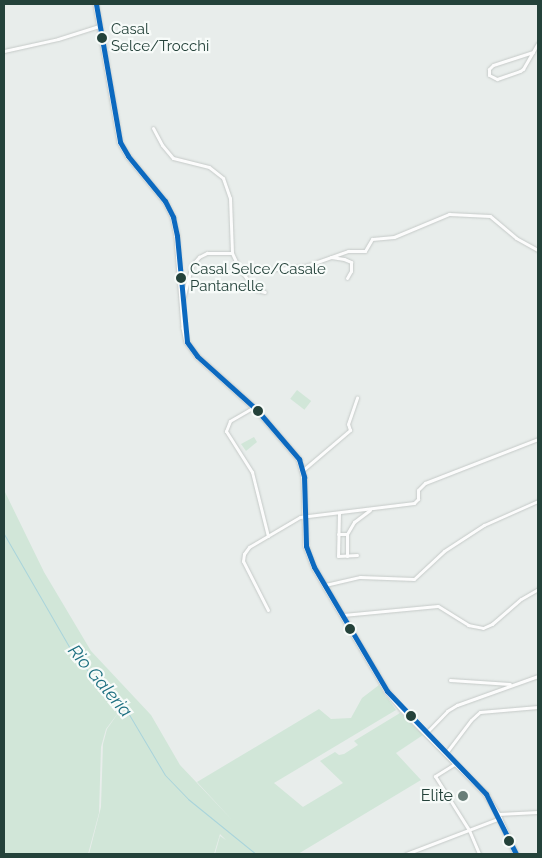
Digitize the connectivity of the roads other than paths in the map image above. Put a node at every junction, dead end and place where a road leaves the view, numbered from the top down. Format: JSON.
{"nodes":[{"id":1,"x":96,"y":4,"type":"edge"},
{"id":2,"x":100,"y":26,"type":"junction"},
{"id":3,"x":538,"y":43,"type":"edge"},
{"id":4,"x":4,"y":51,"type":"edge"},
{"id":5,"x":533,"y":52,"type":"junction"},
{"id":6,"x":153,"y":128,"type":"dead end"},
{"id":7,"x":538,"y":250,"type":"edge"},
{"id":8,"x":232,"y":253,"type":"junction"},
{"id":9,"x":328,"y":257,"type":"junction"},
{"id":10,"x":240,"y":270,"type":"junction"},
{"id":11,"x":347,"y":278,"type":"dead end"},
{"id":12,"x":264,"y":292,"type":"dead end"},
{"id":13,"x":182,"y":305,"type":"junction"},
{"id":14,"x":357,"y":398,"type":"dead end"},
{"id":15,"x":254,"y":407,"type":"junction"},
{"id":16,"x":538,"y":439,"type":"edge"},
{"id":17,"x":303,"y":470,"type":"junction"},
{"id":18,"x":538,"y":501,"type":"edge"},
{"id":19,"x":370,"y":509,"type":"junction"},
{"id":20,"x":339,"y":513,"type":"junction"},
{"id":21,"x":305,"y":516,"type":"junction"},
{"id":22,"x":338,"y":534,"type":"junction"},
{"id":23,"x":347,"y":534,"type":"junction"},
{"id":24,"x":268,"y":536,"type":"junction"},
{"id":25,"x":358,"y":555,"type":"dead end"},
{"id":26,"x":347,"y":556,"type":"junction"},
{"id":27,"x":324,"y":585,"type":"junction"},
{"id":28,"x":538,"y":588,"type":"edge"},
{"id":29,"x":268,"y":610,"type":"dead end"},
{"id":30,"x":342,"y":615,"type":"junction"},
{"id":31,"x":538,"y":676,"type":"edge"},
{"id":32,"x":450,"y":680,"type":"dead end"},
{"id":33,"x":513,"y":684,"type":"junction"},
{"id":34,"x":538,"y":707,"type":"edge"},
{"id":35,"x":426,"y":733,"type":"junction"},
{"id":36,"x":446,"y":753,"type":"junction"},
{"id":37,"x":456,"y":763,"type":"junction"},
{"id":38,"x":538,"y":812,"type":"edge"},
{"id":39,"x":499,"y":816,"type":"junction"},
{"id":40,"x":469,"y":830,"type":"junction"},
{"id":41,"x":406,"y":854,"type":"edge"},
{"id":42,"x":479,"y":854,"type":"edge"},
{"id":43,"x":516,"y":854,"type":"edge"}],
"edges":[{"from":1,"to":2,"type":"main road"},
{"from":2,"to":4,"type":"street"},
{"from":2,"to":13,"type":"main road"},
{"from":3,"to":5,"type":"street"},
{"from":5,"to":5,"type":"street"},
{"from":6,"to":8,"type":"street"},
{"from":7,"to":9,"type":"street"},
{"from":8,"to":10,"type":"street"},
{"from":8,"to":13,"type":"street"},
{"from":9,"to":10,"type":"street"},
{"from":9,"to":11,"type":"street"},
{"from":10,"to":12,"type":"street"},
{"from":13,"to":15,"type":"main road"},
{"from":14,"to":17,"type":"street"},
{"from":15,"to":17,"type":"main road"},
{"from":15,"to":24,"type":"street"},
{"from":16,"to":19,"type":"street"},
{"from":17,"to":21,"type":"main road"},
{"from":18,"to":27,"type":"street"},
{"from":19,"to":20,"type":"street"},
{"from":19,"to":23,"type":"street"},
{"from":20,"to":21,"type":"street"},
{"from":20,"to":22,"type":"street"},
{"from":21,"to":24,"type":"street"},
{"from":21,"to":27,"type":"main road"},
{"from":22,"to":23,"type":"street"},
{"from":22,"to":26,"type":"street"},
{"from":23,"to":26,"type":"street"},
{"from":24,"to":29,"type":"street"},
{"from":25,"to":26,"type":"street"},
{"from":27,"to":30,"type":"main road"},
{"from":28,"to":30,"type":"street"},
{"from":30,"to":35,"type":"main road"},
{"from":31,"to":33,"type":"street"},
{"from":32,"to":33,"type":"street"},
{"from":33,"to":35,"type":"street"},
{"from":34,"to":36,"type":"street"},
{"from":35,"to":36,"type":"main road"},
{"from":36,"to":37,"type":"main road"},
{"from":37,"to":39,"type":"main road"},
{"from":37,"to":40,"type":"street"},
{"from":38,"to":39,"type":"street"},
{"from":39,"to":40,"type":"street"},
{"from":39,"to":43,"type":"main road"},
{"from":40,"to":41,"type":"street"},
{"from":40,"to":42,"type":"street"}]}
